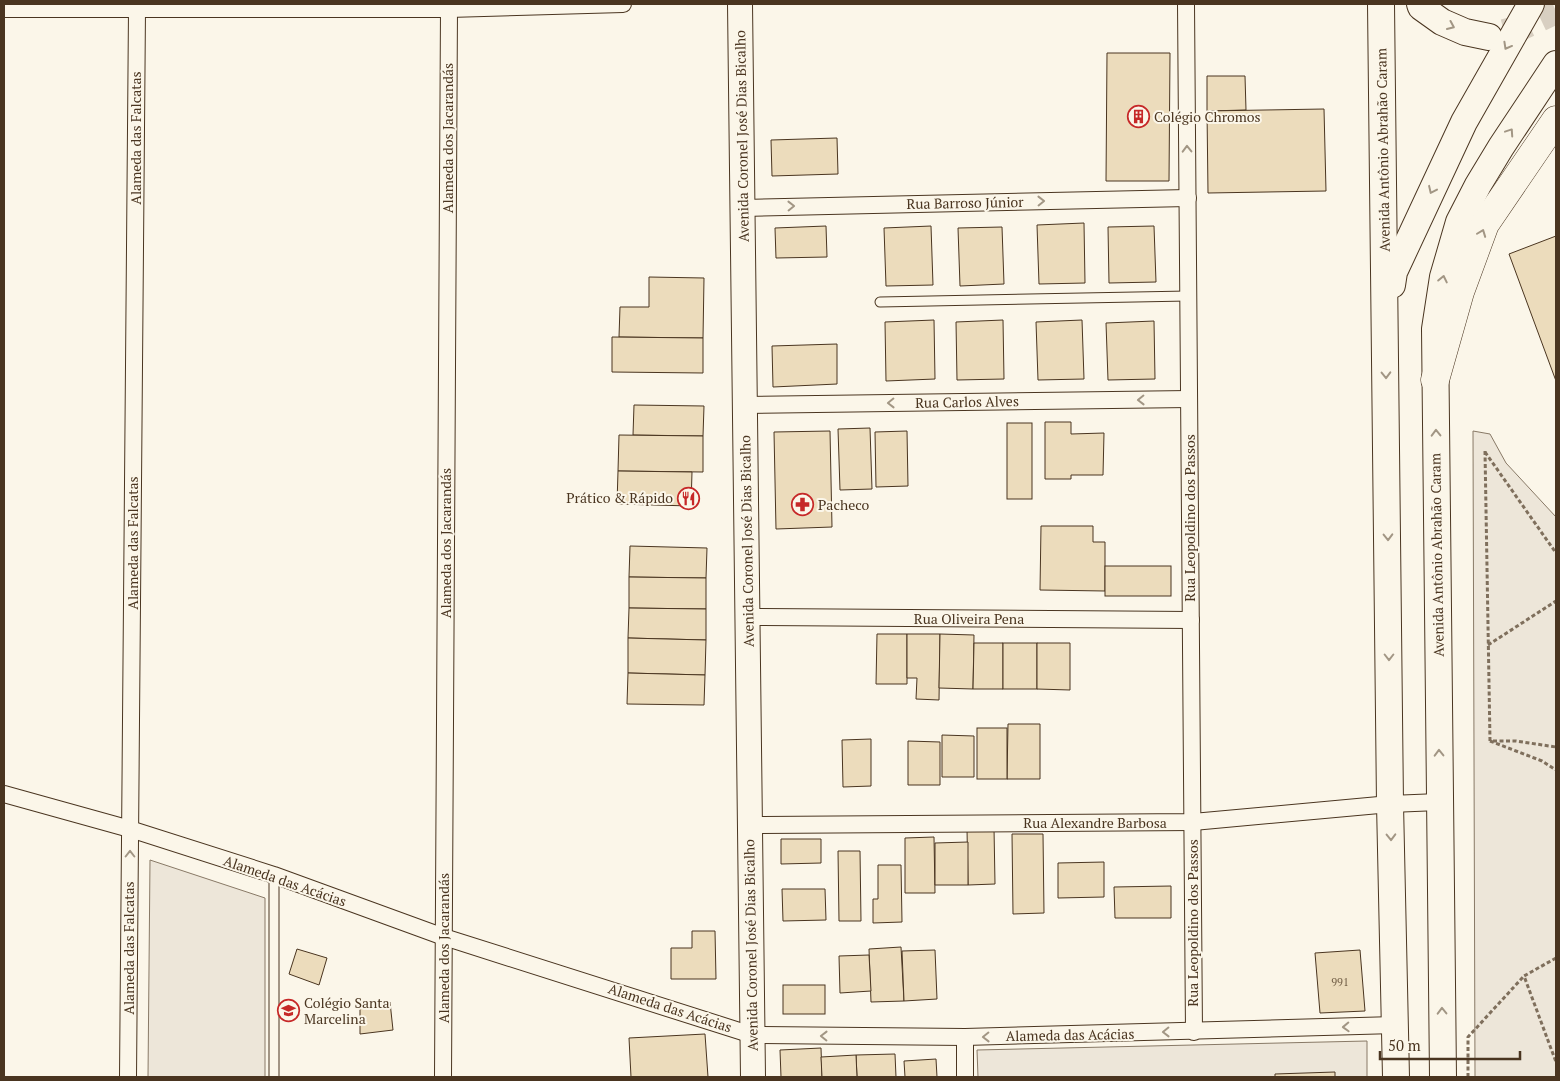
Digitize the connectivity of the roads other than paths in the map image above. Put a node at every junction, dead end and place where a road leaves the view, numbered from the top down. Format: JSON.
{"nodes":[{"id":1,"x":623,"y":4,"type":"edge"},
{"id":2,"x":740,"y":4,"type":"edge"},
{"id":3,"x":1186,"y":4,"type":"edge"},
{"id":4,"x":1381,"y":4,"type":"edge"},
{"id":5,"x":1420,"y":4,"type":"edge"},
{"id":6,"x":1530,"y":4,"type":"edge"},
{"id":7,"x":339,"y":7,"type":"edge"},
{"id":8,"x":4,"y":9,"type":"edge"},
{"id":9,"x":449,"y":9,"type":"junction"},
{"id":10,"x":137,"y":10,"type":"junction"},
{"id":11,"x":1488,"y":37,"type":"tunnel mouth"},
{"id":12,"x":1556,"y":64,"type":"edge"},
{"id":13,"x":1556,"y":120,"type":"edge"},
{"id":14,"x":1188,"y":198,"type":"junction"},
{"id":15,"x":743,"y":208,"type":"junction"},
{"id":16,"x":1188,"y":296,"type":"junction"},
{"id":17,"x":880,"y":302,"type":"dead end"},
{"id":18,"x":1385,"y":326,"type":"junction"},
{"id":19,"x":1435,"y":380,"type":"junction"},
{"id":20,"x":1189,"y":399,"type":"junction"},
{"id":21,"x":745,"y":405,"type":"junction"},
{"id":22,"x":748,"y":617,"type":"junction"},
{"id":23,"x":1191,"y":620,"type":"junction"},
{"id":24,"x":4,"y":794,"type":"edge"},
{"id":25,"x":1439,"y":802,"type":"junction"},
{"id":26,"x":1390,"y":804,"type":"junction"},
{"id":27,"x":1193,"y":822,"type":"junction"},
{"id":28,"x":750,"y":825,"type":"junction"},
{"id":29,"x":130,"y":829,"type":"junction"},
{"id":30,"x":274,"y":875,"type":"junction"},
{"id":31,"x":444,"y":937,"type":"junction"},
{"id":32,"x":1395,"y":1025,"type":"junction"},
{"id":33,"x":1194,"y":1032,"type":"junction"},
{"id":34,"x":752,"y":1035,"type":"junction"},
{"id":35,"x":964,"y":1037,"type":"junction"},
{"id":36,"x":128,"y":1077,"type":"edge"},
{"id":37,"x":274,"y":1077,"type":"edge"},
{"id":38,"x":443,"y":1077,"type":"edge"},
{"id":39,"x":753,"y":1077,"type":"edge"},
{"id":40,"x":965,"y":1077,"type":"edge"},
{"id":41,"x":1396,"y":1077,"type":"edge"},
{"id":42,"x":1443,"y":1077,"type":"edge"}],
"edges":[{"from":1,"to":9,"type":"street"},
{"from":2,"to":15,"type":"street","name":"Avenida Coronel José Dias Bicalho"},
{"from":14,"to":3,"type":"street","name":"Rua Leopoldino dos Passos","one_way":true},
{"from":4,"to":18,"type":"main road","name":"Avenida Antônio Abrahão Caram"},
{"from":5,"to":11,"type":"main road","one_way":true},
{"from":6,"to":18,"type":"main road","name":"Avenida Antônio Abrahão Caram","one_way":true},
{"from":7,"to":9,"type":"street"},
{"from":7,"to":10,"type":"street"},
{"from":8,"to":10,"type":"street"},
{"from":9,"to":31,"type":"street","name":"Alameda dos Jacarandás"},
{"from":10,"to":29,"type":"street","name":"Alameda das Falcatas"},
{"from":19,"to":12,"type":"main road","name":"Avenida Antônio Abrahão Caram","one_way":true},
{"from":19,"to":13,"type":"highway","one_way":true},
{"from":15,"to":14,"type":"street","name":"Rua Barroso Júnior","one_way":true},
{"from":14,"to":16,"type":"street","name":"Rua Leopoldino dos Passos"},
{"from":15,"to":21,"type":"street","name":"Avenida Coronel José Dias Bicalho"},
{"from":16,"to":17,"type":"lane"},
{"from":16,"to":20,"type":"street","name":"Rua Leopoldino dos Passos"},
{"from":18,"to":26,"type":"main road","name":"Avenida Antônio Abrahão Caram","one_way":true},
{"from":25,"to":19,"type":"main road","name":"Avenida Antônio Abrahão Caram","one_way":true},
{"from":20,"to":21,"type":"street","name":"Rua Carlos Alves","one_way":true},
{"from":20,"to":23,"type":"street","name":"Rua Leopoldino dos Passos"},
{"from":21,"to":22,"type":"street","name":"Avenida Coronel José Dias Bicalho"},
{"from":22,"to":23,"type":"street","name":"Rua Oliveira Pena"},
{"from":22,"to":28,"type":"street","name":"Avenida Coronel José Dias Bicalho"},
{"from":23,"to":27,"type":"street","name":"Rua Leopoldino dos Passos"},
{"from":24,"to":29,"type":"street","name":"Alameda das Acácias"},
{"from":25,"to":26,"type":"street","name":"Rua Alexandre Barbosa"},
{"from":42,"to":25,"type":"main road","name":"Avenida Antônio Abrahão Caram","one_way":true},
{"from":26,"to":27,"type":"street","name":"Rua Alexandre Barbosa"},
{"from":26,"to":32,"type":"main road","name":"Avenida Antônio Abrahão Caram","one_way":true},
{"from":27,"to":28,"type":"street","name":"Rua Alexandre Barbosa"},
{"from":27,"to":33,"type":"street","name":"Rua Leopoldino dos Passos"},
{"from":28,"to":34,"type":"street","name":"Avenida Coronel José Dias Bicalho"},
{"from":29,"to":30,"type":"street","name":"Alameda das Acácias"},
{"from":36,"to":29,"type":"street","name":"Alameda das Falcatas","one_way":true},
{"from":30,"to":31,"type":"street","name":"Alameda das Acácias"},
{"from":30,"to":37,"type":"lane"},
{"from":31,"to":34,"type":"street","name":"Alameda das Acácias"},
{"from":31,"to":38,"type":"street","name":"Alameda dos Jacarandás"},
{"from":32,"to":33,"type":"street","name":"Alameda das Acácias","one_way":true},
{"from":32,"to":41,"type":"main road","name":"Avenida Antônio Abrahão Caram"},
{"from":33,"to":35,"type":"street","name":"Alameda das Acácias","one_way":true},
{"from":35,"to":34,"type":"street","name":"Alameda das Acácias","one_way":true},
{"from":34,"to":39,"type":"street","name":"Avenida Coronel José Dias Bicalho"},
{"from":35,"to":40,"type":"street"}]}
